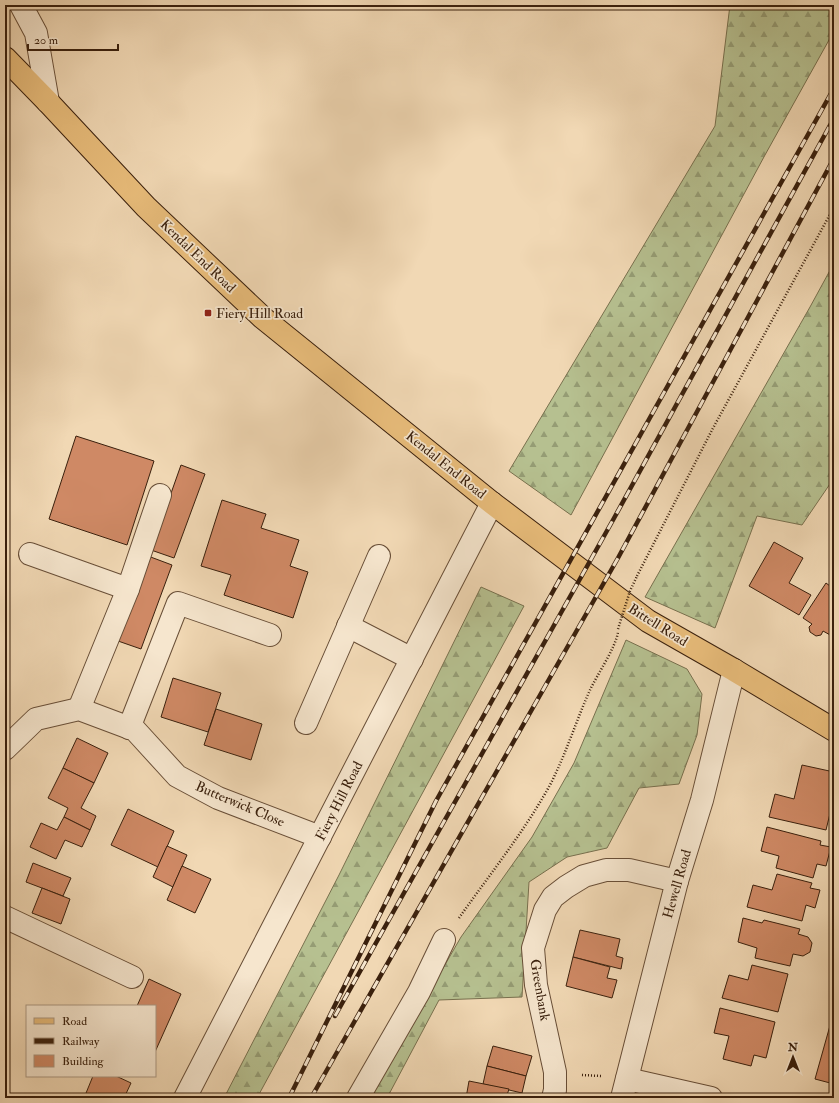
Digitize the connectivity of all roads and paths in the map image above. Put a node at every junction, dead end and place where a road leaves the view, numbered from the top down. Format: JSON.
{"nodes":[{"id":1,"x":21,"y":5,"type":"edge"},
{"id":2,"x":5,"y":58,"type":"edge"},
{"id":3,"x":48,"y":102,"type":"junction"},
{"id":4,"x":834,"y":206,"type":"edge"},
{"id":5,"x":160,"y":495,"type":"dead end"},
{"id":6,"x":492,"y":503,"type":"junction"},
{"id":7,"x":30,"y":554,"type":"dead end"},
{"id":8,"x":379,"y":556,"type":"dead end"},
{"id":9,"x":128,"y":589,"type":"junction"},
{"id":10,"x":348,"y":626,"type":"junction"},
{"id":11,"x":270,"y":635,"type":"dead end"},
{"id":12,"x":412,"y":659,"type":"junction"},
{"id":13,"x":734,"y":670,"type":"junction"},
{"id":14,"x":79,"y":708,"type":"junction"},
{"id":15,"x":306,"y":723,"type":"dead end"},
{"id":16,"x":129,"y":728,"type":"junction"},
{"id":17,"x":834,"y":730,"type":"edge"},
{"id":18,"x":5,"y":749,"type":"edge"},
{"id":19,"x":320,"y":837,"type":"junction"},
{"id":20,"x":677,"y":881,"type":"junction"},
{"id":21,"x":5,"y":917,"type":"edge"},
{"id":22,"x":444,"y":940,"type":"joint"},
{"id":23,"x":132,"y":977,"type":"dead end"},
{"id":24,"x":556,"y":1072,"type":"junction"},
{"id":25,"x":625,"y":1088,"type":"edge"},
{"id":26,"x":185,"y":1098,"type":"edge"},
{"id":27,"x":358,"y":1098,"type":"edge"},
{"id":28,"x":553,"y":1098,"type":"edge"},
{"id":29,"x":711,"y":1098,"type":"edge"}],
"edges":[{"from":1,"to":3,"type":"street"},
{"from":2,"to":3,"type":"main road","name":"Kendal End Road"},
{"from":3,"to":6,"type":"main road","name":"Kendal End Road"},
{"from":4,"to":22,"type":"path","bridge":true},
{"from":5,"to":9,"type":"street"},
{"from":6,"to":12,"type":"street","name":"Fiery Hill Road"},
{"from":6,"to":13,"type":"main road","name":"Bittell Road"},
{"from":7,"to":9,"type":"street"},
{"from":8,"to":10,"type":"street"},
{"from":9,"to":14,"type":"street"},
{"from":10,"to":12,"type":"street"},
{"from":10,"to":15,"type":"street"},
{"from":11,"to":16,"type":"street"},
{"from":12,"to":19,"type":"street","name":"Fiery Hill Road"},
{"from":13,"to":17,"type":"main road","name":"Bittell Road"},
{"from":13,"to":20,"type":"street","name":"Hewell Road"},
{"from":14,"to":16,"type":"street","name":"Butterwick Close"},
{"from":14,"to":18,"type":"street"},
{"from":16,"to":19,"type":"street","name":"Butterwick Close"},
{"from":19,"to":26,"type":"street","name":"Fiery Hill Road"},
{"from":20,"to":24,"type":"street","name":"Greenbank"},
{"from":20,"to":25,"type":"street","name":"Hewell Road"},
{"from":21,"to":23,"type":"street"},
{"from":22,"to":27,"type":"street"},
{"from":24,"to":25,"type":"path"},
{"from":24,"to":28,"type":"street","name":"Greenbank"},
{"from":25,"to":29,"type":"street"}]}
